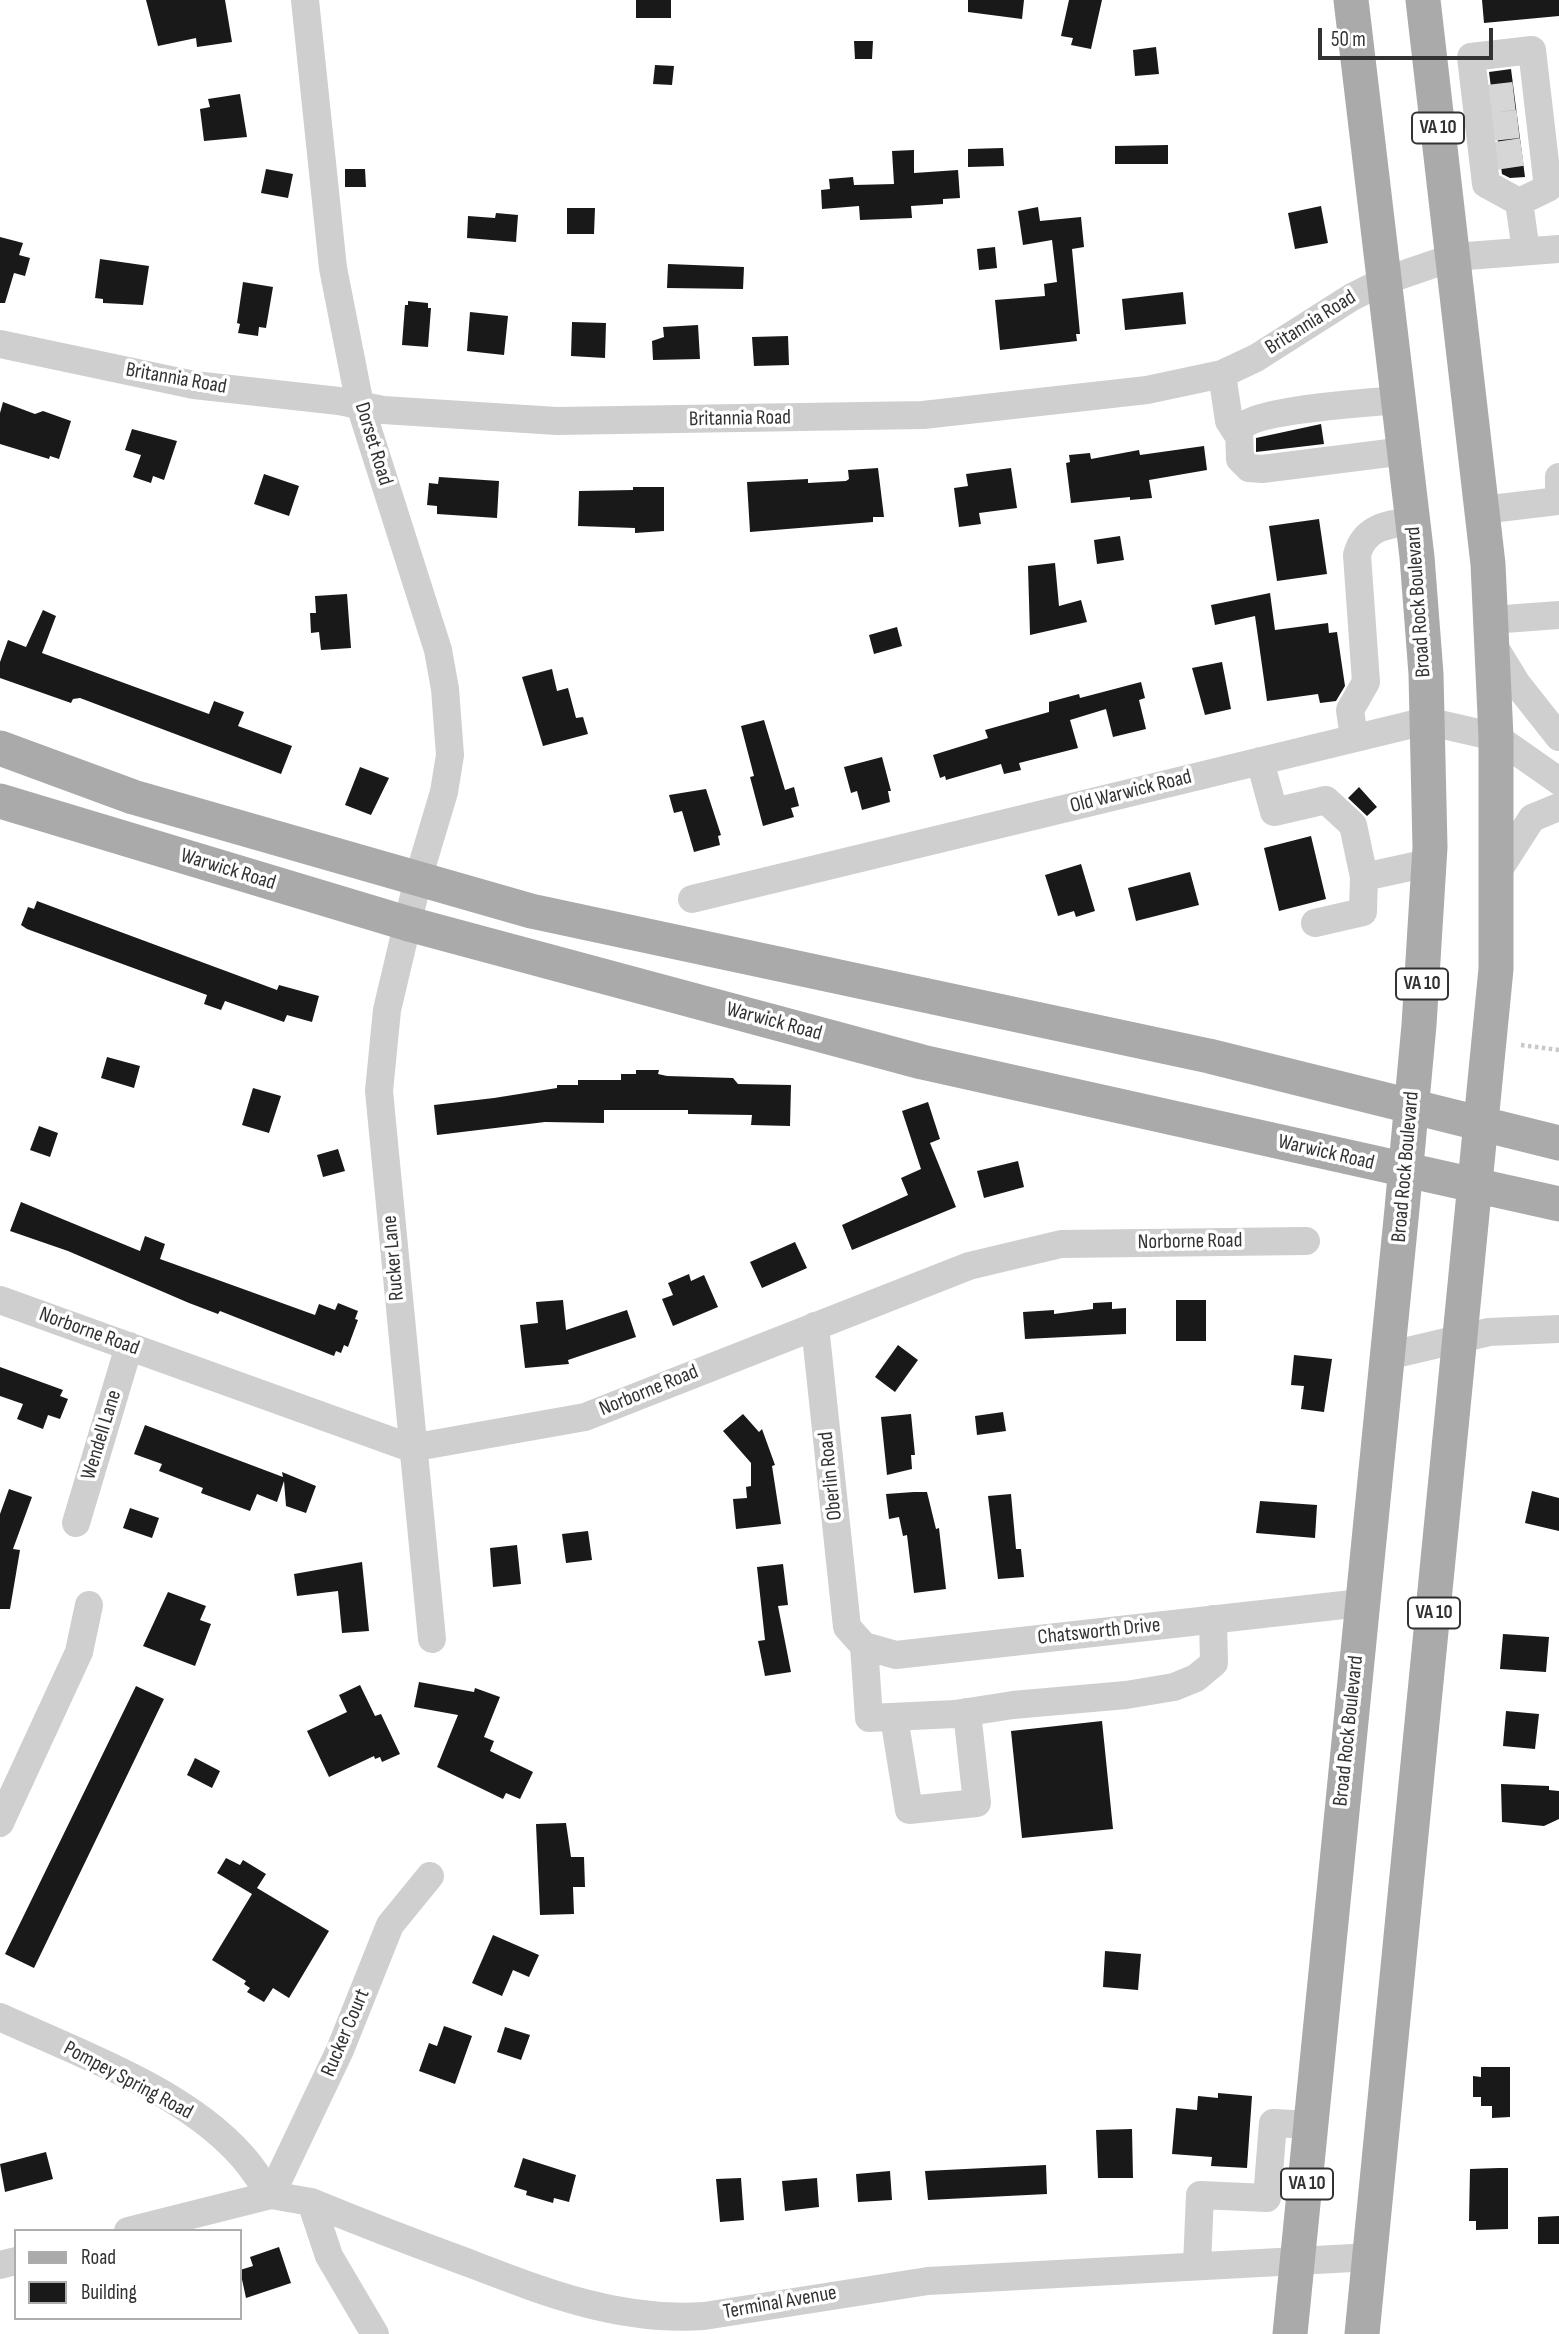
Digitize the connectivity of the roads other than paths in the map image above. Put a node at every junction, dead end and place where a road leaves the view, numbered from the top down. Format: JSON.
{"nodes":[{"id":1,"x":306,"y":0,"type":"edge"},
{"id":2,"x":1351,"y":0,"type":"edge"},
{"id":3,"x":1423,"y":0,"type":"edge"},
{"id":4,"x":1435,"y":101,"type":"junction"},
{"id":5,"x":1502,"y":110,"type":"junction"},
{"id":6,"x":1505,"y":157,"type":"junction"},
{"id":7,"x":1444,"y":176,"type":"junction"},
{"id":8,"x":1519,"y":202,"type":"junction"},
{"id":9,"x":1559,"y":248,"type":"edge"},
{"id":10,"x":1526,"y":251,"type":"junction"},
{"id":11,"x":1454,"y":257,"type":"junction"},
{"id":12,"x":1384,"y":281,"type":"junction"},
{"id":13,"x":0,"y":344,"type":"edge"},
{"id":14,"x":1222,"y":374,"type":"junction"},
{"id":15,"x":1399,"y":400,"type":"junction"},
{"id":16,"x":360,"y":405,"type":"junction"},
{"id":17,"x":1238,"y":435,"type":"junction"},
{"id":18,"x":1405,"y":451,"type":"junction"},
{"id":19,"x":1559,"y":477,"type":"edge"},
{"id":20,"x":1559,"y":494,"type":"edge"},
{"id":21,"x":1559,"y":501,"type":"edge"},
{"id":22,"x":1482,"y":510,"type":"junction"},
{"id":23,"x":1413,"y":521,"type":"junction"},
{"id":24,"x":1559,"y":615,"type":"edge"},
{"id":25,"x":1491,"y":632,"type":"junction"},
{"id":26,"x":1426,"y":722,"type":"junction"},
{"id":27,"x":1496,"y":737,"type":"junction"},
{"id":28,"x":1559,"y":737,"type":"edge"},
{"id":29,"x":1353,"y":738,"type":"junction"},
{"id":30,"x":0,"y":748,"type":"edge"},
{"id":31,"x":1260,"y":761,"type":"junction"},
{"id":32,"x":1559,"y":781,"type":"edge"},
{"id":33,"x":0,"y":801,"type":"edge"},
{"id":34,"x":1559,"y":807,"type":"edge"},
{"id":35,"x":1428,"y":863,"type":"junction"},
{"id":36,"x":1498,"y":871,"type":"junction"},
{"id":37,"x":1364,"y":877,"type":"junction"},
{"id":38,"x":418,"y":879,"type":"junction"},
{"id":39,"x":692,"y":899,"type":"dead end"},
{"id":40,"x":1315,"y":923,"type":"dead end"},
{"id":41,"x":409,"y":924,"type":"junction"},
{"id":42,"x":1412,"y":1105,"type":"junction"},
{"id":43,"x":1479,"y":1122,"type":"junction"},
{"id":44,"x":1559,"y":1143,"type":"edge"},
{"id":45,"x":1405,"y":1171,"type":"junction"},
{"id":46,"x":1474,"y":1185,"type":"junction"},
{"id":47,"x":1559,"y":1204,"type":"edge"},
{"id":48,"x":1306,"y":1241,"type":"dead end"},
{"id":49,"x":0,"y":1300,"type":"edge"},
{"id":50,"x":815,"y":1325,"type":"junction"},
{"id":51,"x":1559,"y":1329,"type":"edge"},
{"id":52,"x":1461,"y":1337,"type":"junction"},
{"id":53,"x":129,"y":1346,"type":"junction"},
{"id":54,"x":1387,"y":1356,"type":"junction"},
{"id":55,"x":411,"y":1448,"type":"junction"},
{"id":56,"x":76,"y":1523,"type":"dead end"},
{"id":57,"x":1362,"y":1603,"type":"junction"},
{"id":58,"x":89,"y":1605,"type":"dead end"},
{"id":59,"x":1213,"y":1619,"type":"junction"},
{"id":60,"x":855,"y":1637,"type":"junction"},
{"id":61,"x":432,"y":1639,"type":"dead end"},
{"id":62,"x":967,"y":1712,"type":"junction"},
{"id":63,"x":894,"y":1717,"type":"junction"},
{"id":64,"x":0,"y":1823,"type":"edge"},
{"id":65,"x":430,"y":1876,"type":"dead end"},
{"id":66,"x":0,"y":2017,"type":"edge"},
{"id":67,"x":1312,"y":2125,"type":"junction"},
{"id":68,"x":271,"y":2195,"type":"junction"},
{"id":69,"x":311,"y":2202,"type":"junction"},
{"id":70,"x":136,"y":2229,"type":"edge"},
{"id":71,"x":1371,"y":2257,"type":"junction"},
{"id":72,"x":1298,"y":2259,"type":"junction"},
{"id":73,"x":1197,"y":2265,"type":"junction"},
{"id":74,"x":375,"y":2334,"type":"edge"},
{"id":75,"x":1290,"y":2334,"type":"edge"},
{"id":76,"x":1362,"y":2334,"type":"edge"}],
"edges":[{"from":1,"to":16,"type":"street","name":"Dorset Road"},
{"from":2,"to":12,"type":"main road","name":"Broad Rock Boulevard","number":"VA 10"},
{"from":3,"to":4,"type":"main road","number":"VA 10"},
{"from":4,"to":5,"type":"street"},
{"from":4,"to":7,"type":"main road","number":"VA 10"},
{"from":5,"to":6,"type":"street"},
{"from":5,"to":6,"type":"street"},
{"from":6,"to":7,"type":"street"},
{"from":6,"to":8,"type":"street"},
{"from":6,"to":8,"type":"street"},
{"from":7,"to":11,"type":"main road","number":"VA 10"},
{"from":8,"to":10,"type":"street"},
{"from":9,"to":10,"type":"street","name":"Britannia Road"},
{"from":10,"to":11,"type":"street","name":"Britannia Road"},
{"from":11,"to":12,"type":"street","name":"Britannia Road"},
{"from":11,"to":22,"type":"main road","number":"VA 10"},
{"from":12,"to":14,"type":"street","name":"Britannia Road"},
{"from":12,"to":15,"type":"main road","name":"Broad Rock Boulevard","number":"VA 10"},
{"from":13,"to":16,"type":"street","name":"Britannia Road"},
{"from":14,"to":16,"type":"street","name":"Britannia Road"},
{"from":14,"to":17,"type":"street"},
{"from":15,"to":17,"type":"street"},
{"from":15,"to":18,"type":"main road","name":"Broad Rock Boulevard","number":"VA 10"},
{"from":16,"to":38,"type":"street","name":"Dorset Road"},
{"from":17,"to":18,"type":"street"},
{"from":18,"to":23,"type":"main road","name":"Broad Rock Boulevard","number":"VA 10"},
{"from":19,"to":20,"type":"street"},
{"from":21,"to":22,"type":"street"},
{"from":22,"to":25,"type":"main road","number":"VA 10"},
{"from":23,"to":26,"type":"main road","name":"Broad Rock Boulevard","number":"VA 10"},
{"from":23,"to":29,"type":"street"},
{"from":24,"to":25,"type":"street"},
{"from":25,"to":27,"type":"main road","number":"VA 10"},
{"from":25,"to":28,"type":"street"},
{"from":26,"to":27,"type":"street","name":"Old Warwick Road"},
{"from":26,"to":29,"type":"street","name":"Old Warwick Road"},
{"from":26,"to":35,"type":"main road","name":"Broad Rock Boulevard","number":"VA 10"},
{"from":27,"to":32,"type":"street","name":"Old Warwick Road"},
{"from":27,"to":36,"type":"main road","number":"VA 10"},
{"from":29,"to":31,"type":"street","name":"Old Warwick Road"},
{"from":30,"to":38,"type":"main road","name":"Warwick Road"},
{"from":31,"to":37,"type":"street"},
{"from":31,"to":39,"type":"street","name":"Old Warwick Road"},
{"from":33,"to":41,"type":"main road","name":"Warwick Road"},
{"from":34,"to":36,"type":"street"},
{"from":35,"to":37,"type":"street"},
{"from":35,"to":42,"type":"main road","name":"Broad Rock Boulevard","number":"VA 10"},
{"from":36,"to":43,"type":"main road","number":"VA 10"},
{"from":37,"to":40,"type":"street"},
{"from":38,"to":41,"type":"street","name":"Rucker Lane"},
{"from":38,"to":42,"type":"main road","name":"Warwick Road"},
{"from":41,"to":45,"type":"main road","name":"Warwick Road"},
{"from":41,"to":55,"type":"street","name":"Rucker Lane"},
{"from":42,"to":43,"type":"main road","name":"Warwick Road"},
{"from":42,"to":45,"type":"main road","name":"Broad Rock Boulevard","number":"VA 10"},
{"from":43,"to":44,"type":"main road","name":"Warwick Road"},
{"from":43,"to":46,"type":"main road","number":"VA 10"},
{"from":45,"to":46,"type":"main road","name":"Warwick Road"},
{"from":45,"to":54,"type":"main road","name":"Broad Rock Boulevard","number":"VA 10"},
{"from":46,"to":47,"type":"main road","name":"Warwick Road"},
{"from":46,"to":52,"type":"main road","number":"VA 10"},
{"from":48,"to":50,"type":"street","name":"Norborne Road"},
{"from":49,"to":53,"type":"street","name":"Norborne Road"},
{"from":50,"to":55,"type":"street","name":"Norborne Road"},
{"from":50,"to":60,"type":"street","name":"Oberlin Road"},
{"from":51,"to":52,"type":"street"},
{"from":52,"to":54,"type":"street"},
{"from":52,"to":71,"type":"main road","number":"VA 10"},
{"from":53,"to":55,"type":"street","name":"Norborne Road"},
{"from":53,"to":56,"type":"street","name":"Wendell Lane"},
{"from":54,"to":57,"type":"main road","name":"Broad Rock Boulevard","number":"VA 10"},
{"from":55,"to":61,"type":"street","name":"Rucker Lane"},
{"from":57,"to":59,"type":"street","name":"Chatsworth Drive"},
{"from":57,"to":67,"type":"main road","name":"Broad Rock Boulevard","number":"VA 10"},
{"from":58,"to":64,"type":"street"},
{"from":59,"to":60,"type":"street","name":"Chatsworth Drive"},
{"from":59,"to":62,"type":"street"},
{"from":60,"to":63,"type":"street","name":"Oberlin Road"},
{"from":62,"to":63,"type":"street"},
{"from":62,"to":63,"type":"street"},
{"from":65,"to":68,"type":"street","name":"Rucker Court"},
{"from":66,"to":68,"type":"street","name":"Pompey Spring Road"},
{"from":67,"to":72,"type":"main road","name":"Broad Rock Boulevard","number":"VA 10"},
{"from":67,"to":73,"type":"street"},
{"from":68,"to":69,"type":"street","name":"Terminal Avenue"},
{"from":68,"to":70,"type":"street","name":"Terminal Avenue"},
{"from":69,"to":73,"type":"street","name":"Terminal Avenue"},
{"from":69,"to":74,"type":"street"},
{"from":71,"to":72,"type":"street","name":"Terminal Avenue"},
{"from":71,"to":76,"type":"main road","number":"VA 10"},
{"from":72,"to":73,"type":"street","name":"Terminal Avenue"},
{"from":72,"to":75,"type":"main road","name":"Broad Rock Boulevard","number":"VA 10"}]}
